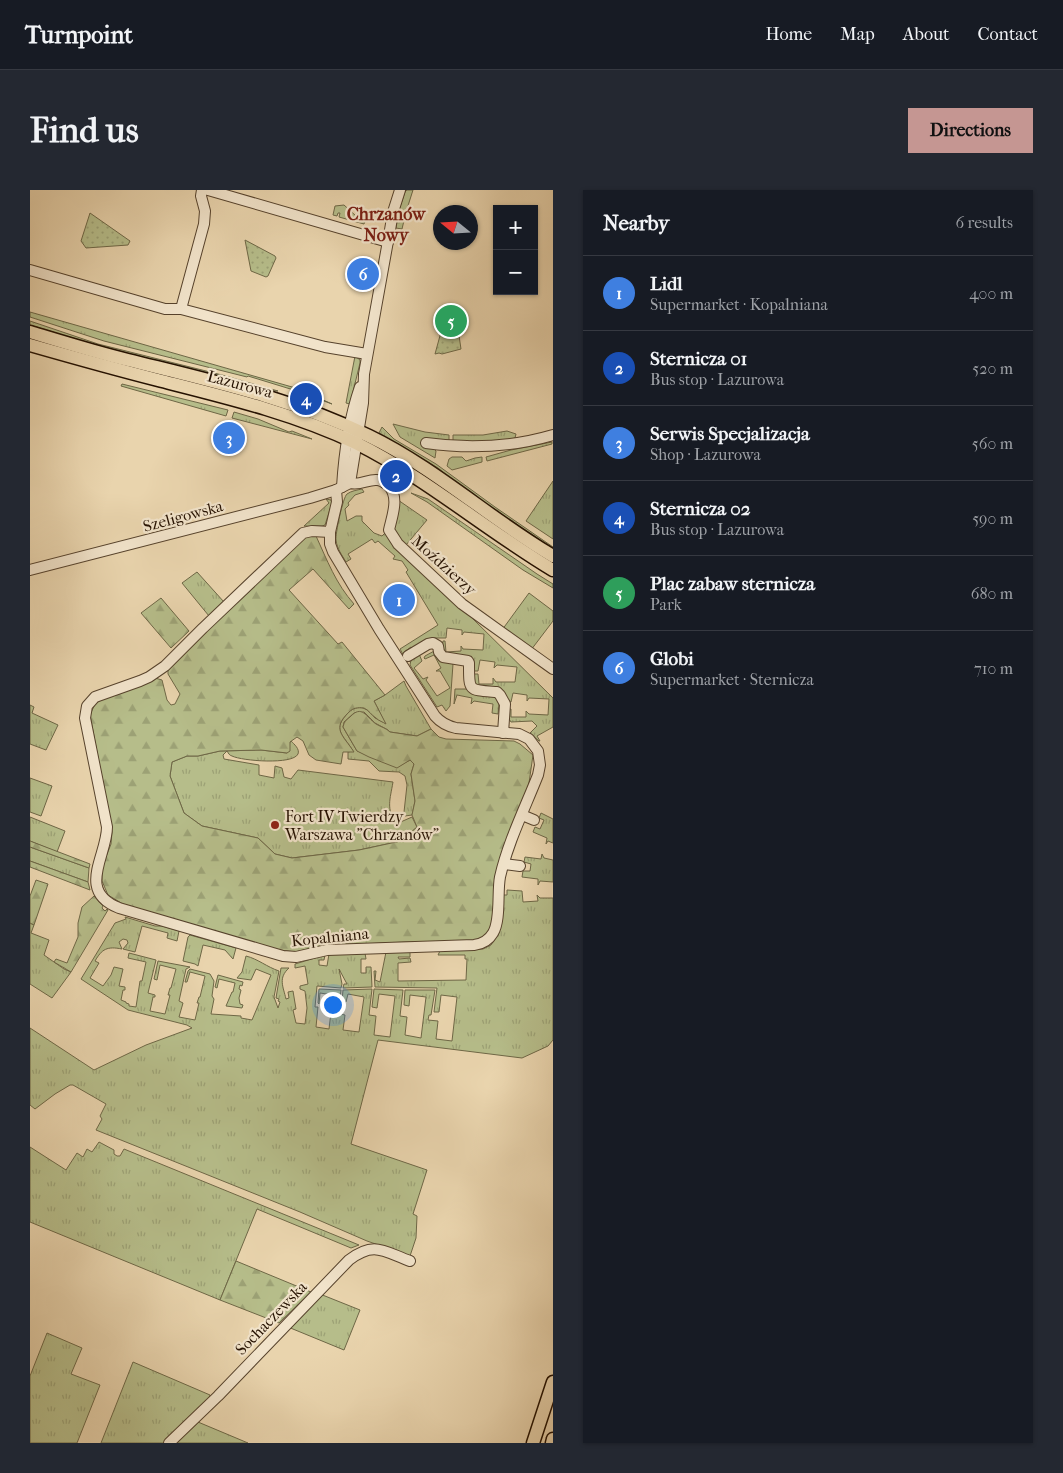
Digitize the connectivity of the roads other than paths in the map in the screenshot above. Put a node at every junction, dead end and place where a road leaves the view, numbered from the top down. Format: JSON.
{"nodes":[{"id":1,"x":202,"y":190,"type":"edge"},
{"id":2,"x":208,"y":190,"type":"edge"},
{"id":3,"x":400,"y":190,"type":"edge"},
{"id":4,"x":388,"y":242,"type":"junction"},
{"id":5,"x":30,"y":270,"type":"edge"},
{"id":6,"x":181,"y":309,"type":"junction"},
{"id":7,"x":30,"y":332,"type":"edge"},
{"id":8,"x":30,"y":345,"type":"edge"},
{"id":9,"x":367,"y":354,"type":"junction"},
{"id":10,"x":353,"y":435,"type":"junction"},
{"id":11,"x":553,"y":435,"type":"edge"},
{"id":12,"x":426,"y":443,"type":"dead end"},
{"id":13,"x":343,"y":487,"type":"junction"},
{"id":14,"x":330,"y":532,"type":"junction"},
{"id":15,"x":553,"y":556,"type":"edge"},
{"id":16,"x":30,"y":570,"type":"edge"},
{"id":17,"x":553,"y":570,"type":"edge"},
{"id":18,"x":408,"y":656,"type":"dead end"},
{"id":19,"x":553,"y":669,"type":"edge"},
{"id":20,"x":503,"y":733,"type":"junction"},
{"id":21,"x":522,"y":815,"type":"junction"},
{"id":22,"x":534,"y":820,"type":"dead end"},
{"id":23,"x":504,"y":864,"type":"junction"},
{"id":24,"x":520,"y":866,"type":"dead end"},
{"id":25,"x":410,"y":1261,"type":"dead end"},
{"id":26,"x":553,"y":1382,"type":"edge"},
{"id":27,"x":553,"y":1439,"type":"edge"},
{"id":28,"x":169,"y":1443,"type":"edge"},
{"id":29,"x":533,"y":1443,"type":"edge"},
{"id":30,"x":552,"y":1443,"type":"edge"}],
"edges":[{"from":1,"to":6,"type":"street"},
{"from":2,"to":4,"type":"street"},
{"from":3,"to":4,"type":"street"},
{"from":4,"to":9,"type":"street"},
{"from":5,"to":6,"type":"street"},
{"from":6,"to":9,"type":"street"},
{"from":7,"to":10,"type":"main road","name":"Lazurowa"},
{"from":8,"to":10,"type":"main road","name":"Lazurowa"},
{"from":9,"to":10,"type":"street"},
{"from":10,"to":13,"type":"street"},
{"from":10,"to":15,"type":"main road","name":"Lazurowa"},
{"from":10,"to":17,"type":"main road","name":"Lazurowa"},
{"from":11,"to":12,"type":"street"},
{"from":13,"to":14,"type":"street","name":"Kopalniana"},
{"from":13,"to":16,"type":"street","name":"Szeligowska"},
{"from":13,"to":19,"type":"street","name":"Moździerzy"},
{"from":14,"to":20,"type":"street","name":"Kopalniana"},
{"from":14,"to":23,"type":"street","name":"Kopalniana"},
{"from":18,"to":20,"type":"street"},
{"from":20,"to":21,"type":"street","name":"Kopalniana"},
{"from":21,"to":22,"type":"street"},
{"from":21,"to":23,"type":"street","name":"Kopalniana"},
{"from":23,"to":24,"type":"street"},
{"from":25,"to":28,"type":"street","name":"Sochaczewska"},
{"from":26,"to":29,"type":"main road"},
{"from":27,"to":30,"type":"main road"}]}
